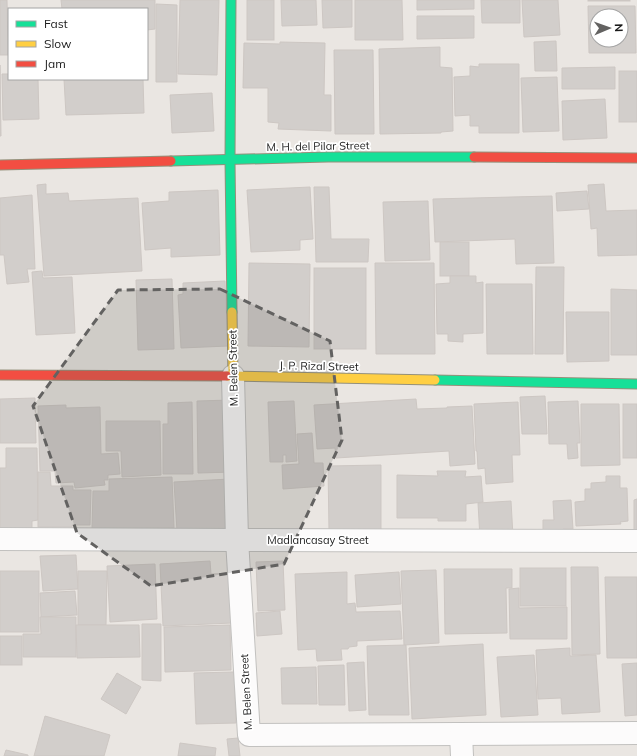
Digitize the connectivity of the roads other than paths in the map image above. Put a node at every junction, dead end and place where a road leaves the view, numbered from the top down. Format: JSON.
{"nodes":[{"id":1,"x":231,"y":0,"type":"edge"},
{"id":2,"x":637,"y":158,"type":"edge"},
{"id":3,"x":230,"y":160,"type":"junction"},
{"id":4,"x":0,"y":165,"type":"edge"},
{"id":5,"x":0,"y":375,"type":"edge"},
{"id":6,"x":233,"y":376,"type":"junction"},
{"id":7,"x":637,"y":384,"type":"edge"},
{"id":8,"x":0,"y":538,"type":"edge"},
{"id":9,"x":237,"y":540,"type":"junction"},
{"id":10,"x":637,"y":541,"type":"edge"},
{"id":11,"x":637,"y":733,"type":"edge"},
{"id":12,"x":461,"y":734,"type":"junction"},
{"id":13,"x":462,"y":756,"type":"edge"}],
"edges":[{"from":1,"to":3,"type":"main road","name":"M. Belen Street"},
{"from":2,"to":3,"type":"main road","name":"M. H. del Pilar Street"},
{"from":3,"to":4,"type":"main road","name":"M. H. del Pilar Street"},
{"from":3,"to":6,"type":"main road","name":"M. Belen Street"},
{"from":5,"to":6,"type":"main road","name":"J. P. Rizal Street"},
{"from":6,"to":7,"type":"main road","name":"J. P. Rizal Street"},
{"from":6,"to":9,"type":"street","name":"M. Belen Street"},
{"from":8,"to":9,"type":"street","name":"Madlancasay Street"},
{"from":9,"to":10,"type":"street","name":"Madlancasay Street"},
{"from":9,"to":12,"type":"street","name":"M. Belen Street"},
{"from":11,"to":12,"type":"street"},
{"from":12,"to":13,"type":"street"}]}
